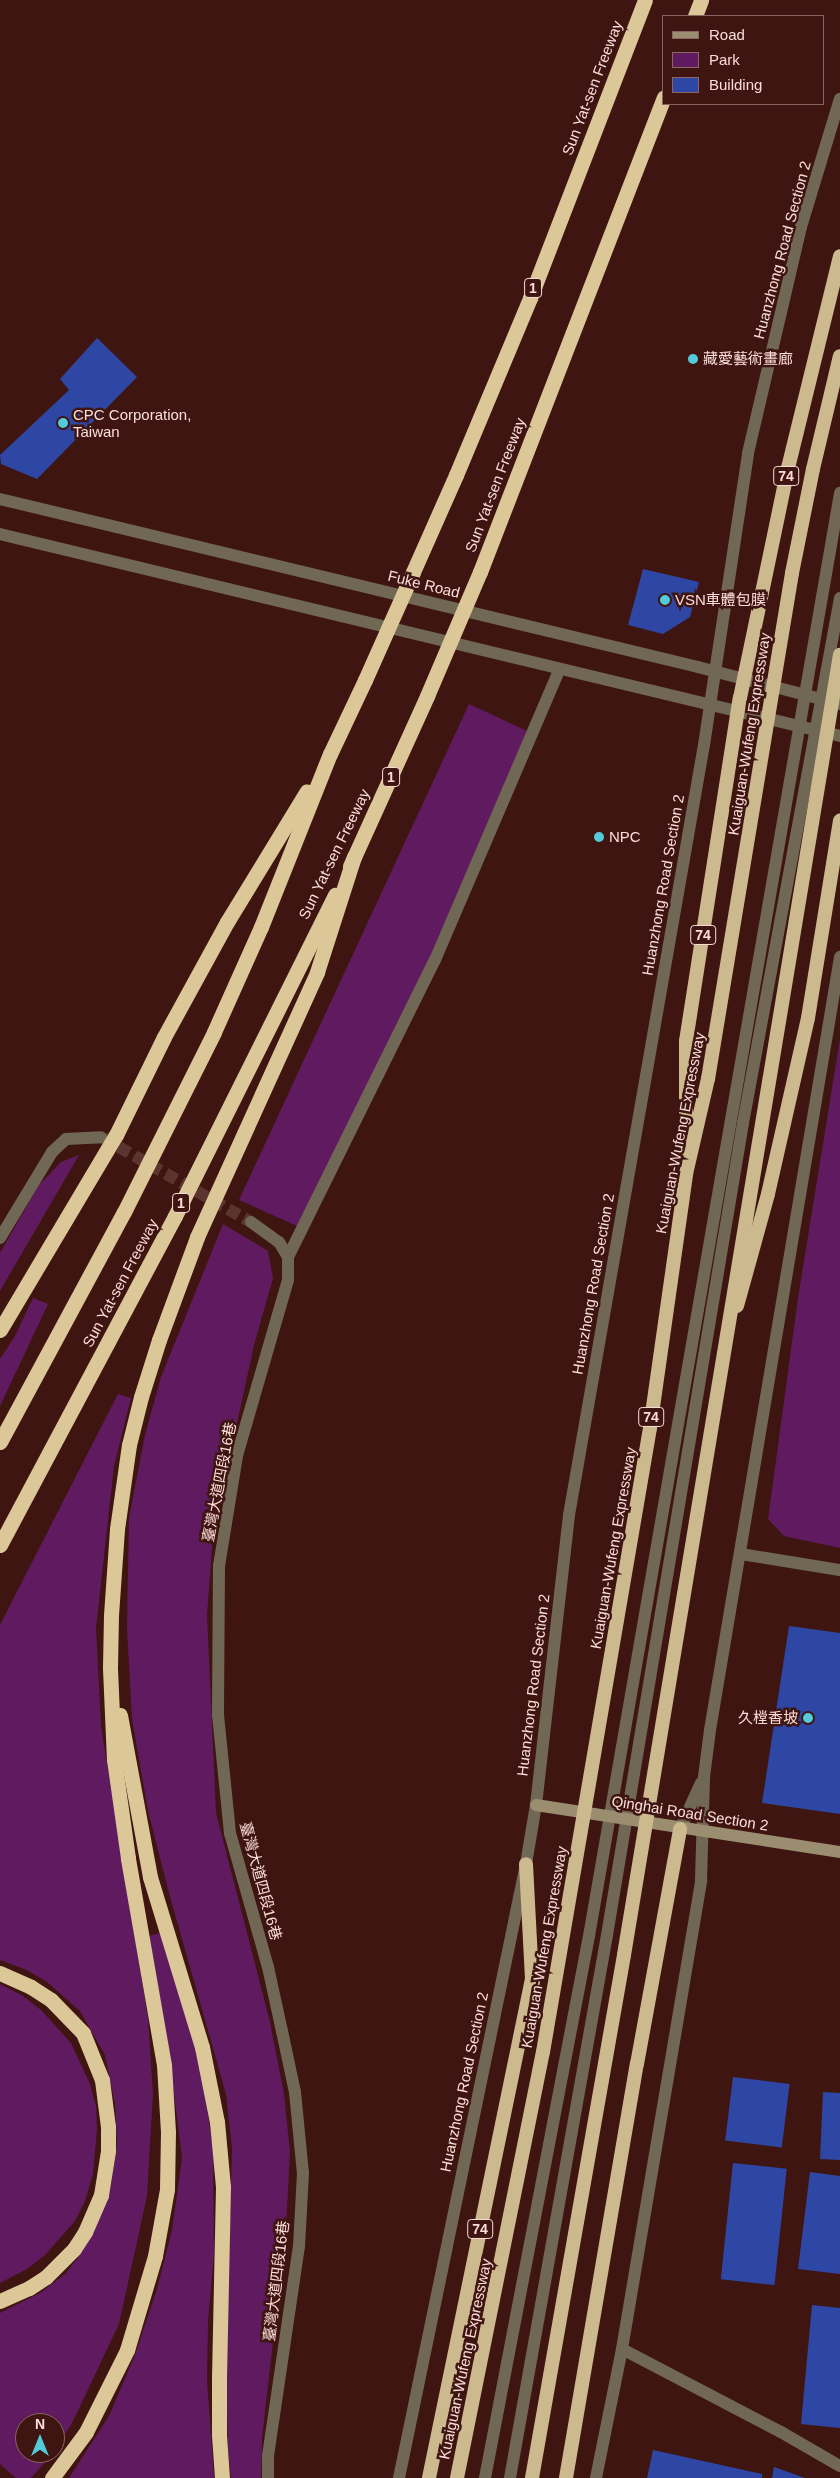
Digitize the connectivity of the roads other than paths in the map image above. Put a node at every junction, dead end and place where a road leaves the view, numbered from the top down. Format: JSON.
{"nodes":[{"id":1,"x":645,"y":0,"type":"edge"},
{"id":2,"x":702,"y":0,"type":"edge"},
{"id":3,"x":695,"y":15,"type":"edge"},
{"id":4,"x":840,"y":99,"type":"edge"},
{"id":5,"x":662,"y":102,"type":"edge"},
{"id":6,"x":840,"y":256,"type":"edge"},
{"id":7,"x":840,"y":356,"type":"edge"},
{"id":8,"x":840,"y":493,"type":"edge"},
{"id":9,"x":0,"y":498,"type":"edge"},
{"id":10,"x":0,"y":534,"type":"edge"},
{"id":11,"x":840,"y":598,"type":"edge"},
{"id":12,"x":840,"y":655,"type":"edge"},
{"id":13,"x":559,"y":670,"type":"junction"},
{"id":14,"x":714,"y":671,"type":"junction"},
{"id":15,"x":803,"y":695,"type":"junction"},
{"id":16,"x":822,"y":699,"type":"junction"},
{"id":17,"x":710,"y":703,"type":"junction"},
{"id":18,"x":840,"y":704,"type":"edge"},
{"id":19,"x":800,"y":726,"type":"junction"},
{"id":20,"x":817,"y":730,"type":"junction"},
{"id":21,"x":840,"y":736,"type":"edge"},
{"id":22,"x":330,"y":754,"type":"junction"},
{"id":23,"x":840,"y":821,"type":"edge"},
{"id":24,"x":354,"y":857,"type":"junction"},
{"id":25,"x":840,"y":957,"type":"edge"},
{"id":26,"x":101,"y":1137,"type":"tunnel mouth"},
{"id":27,"x":686,"y":1174,"type":"junction"},
{"id":28,"x":251,"y":1222,"type":"tunnel mouth"},
{"id":29,"x":0,"y":1238,"type":"edge"},
{"id":30,"x":288,"y":1257,"type":"junction"},
{"id":31,"x":0,"y":1330,"type":"edge"},
{"id":32,"x":726,"y":1343,"type":"junction"},
{"id":33,"x":0,"y":1442,"type":"edge"},
{"id":34,"x":0,"y":1545,"type":"edge"},
{"id":35,"x":741,"y":1554,"type":"junction"},
{"id":36,"x":840,"y":1570,"type":"edge"},
{"id":37,"x":110,"y":1667,"type":"junction"},
{"id":38,"x":704,"y":1777,"type":"junction"},
{"id":39,"x":536,"y":1805,"type":"junction"},
{"id":40,"x":609,"y":1818,"type":"junction"},
{"id":41,"x":626,"y":1821,"type":"junction"},
{"id":42,"x":680,"y":1829,"type":"junction"},
{"id":43,"x":701,"y":1831,"type":"junction"},
{"id":44,"x":840,"y":1852,"type":"edge"},
{"id":45,"x":526,"y":1864,"type":"junction"},
{"id":46,"x":0,"y":1973,"type":"edge"},
{"id":47,"x":0,"y":2302,"type":"edge"},
{"id":48,"x":622,"y":2348,"type":"junction"},
{"id":49,"x":840,"y":2466,"type":"edge"},
{"id":50,"x":54,"y":2476,"type":"edge"},
{"id":51,"x":222,"y":2478,"type":"edge"},
{"id":52,"x":268,"y":2478,"type":"edge"},
{"id":53,"x":399,"y":2478,"type":"edge"},
{"id":54,"x":429,"y":2478,"type":"edge"},
{"id":55,"x":457,"y":2478,"type":"edge"},
{"id":56,"x":486,"y":2478,"type":"edge"},
{"id":57,"x":510,"y":2478,"type":"edge"},
{"id":58,"x":532,"y":2478,"type":"edge"},
{"id":59,"x":566,"y":2478,"type":"edge"},
{"id":60,"x":596,"y":2478,"type":"edge"}],
"edges":[{"from":1,"to":22,"type":"highway","name":"Sun Yat-sen Freeway","number":"1","bridge":true},
{"from":2,"to":3,"type":"highway"},
{"from":4,"to":14,"type":"street","name":"Huanzhong Road Section 2"},
{"from":5,"to":24,"type":"highway","name":"Sun Yat-sen Freeway","number":"1","bridge":true},
{"from":6,"to":27,"type":"highway","number":"74","bridge":true},
{"from":7,"to":27,"type":"highway","name":"Kuaiguan-Wufeng Expressway","number":"74","bridge":true},
{"from":8,"to":15,"type":"street"},
{"from":9,"to":14,"type":"street","name":"Fuke Road"},
{"from":10,"to":13,"type":"street"},
{"from":11,"to":16,"type":"street"},
{"from":12,"to":32,"type":"highway","bridge":true},
{"from":13,"to":17,"type":"street"},
{"from":13,"to":30,"type":"street"},
{"from":14,"to":15,"type":"street","name":"Fuke Road"},
{"from":14,"to":17,"type":"street","name":"Huanzhong Road Section 2"},
{"from":15,"to":16,"type":"street","name":"Fuke Road"},
{"from":15,"to":19,"type":"street"},
{"from":16,"to":18,"type":"street","name":"Fuke Road"},
{"from":16,"to":20,"type":"street"},
{"from":17,"to":19,"type":"street"},
{"from":17,"to":39,"type":"street","name":"Huanzhong Road Section 2"},
{"from":19,"to":20,"type":"street"},
{"from":19,"to":40,"type":"street"},
{"from":20,"to":21,"type":"street"},
{"from":20,"to":41,"type":"street"},
{"from":22,"to":31,"type":"highway"},
{"from":22,"to":33,"type":"highway","name":"Sun Yat-sen Freeway","number":"1"},
{"from":23,"to":32,"type":"highway","bridge":true},
{"from":24,"to":34,"type":"highway","name":"Sun Yat-sen Freeway","number":"1"},
{"from":24,"to":37,"type":"highway"},
{"from":25,"to":35,"type":"street"},
{"from":26,"to":29,"type":"street"},
{"from":27,"to":55,"type":"highway","name":"Kuaiguan-Wufeng Expressway","number":"74","bridge":true},
{"from":28,"to":30,"type":"street"},
{"from":30,"to":52,"type":"street","name":"臺灣大道四段16巷"},
{"from":32,"to":58,"type":"highway","bridge":true},
{"from":35,"to":36,"type":"street"},
{"from":35,"to":38,"type":"street"},
{"from":37,"to":50,"type":"highway"},
{"from":37,"to":51,"type":"highway"},
{"from":38,"to":42,"type":"street"},
{"from":38,"to":43,"type":"street"},
{"from":39,"to":40,"type":"main road","name":"Qinghai Road Section 2"},
{"from":39,"to":45,"type":"street","name":"Huanzhong Road Section 2"},
{"from":40,"to":41,"type":"main road","name":"Qinghai Road Section 2"},
{"from":40,"to":56,"type":"street"},
{"from":41,"to":42,"type":"main road","name":"Qinghai Road Section 2"},
{"from":41,"to":57,"type":"street"},
{"from":42,"to":43,"type":"main road","name":"Qinghai Road Section 2"},
{"from":42,"to":59,"type":"highway"},
{"from":43,"to":44,"type":"main road","name":"Qinghai Road Section 2"},
{"from":43,"to":48,"type":"street"},
{"from":45,"to":53,"type":"street","name":"Huanzhong Road Section 2"},
{"from":45,"to":54,"type":"highway","number":"74"},
{"from":46,"to":47,"type":"highway"},
{"from":48,"to":49,"type":"street"},
{"from":48,"to":60,"type":"street"}]}
